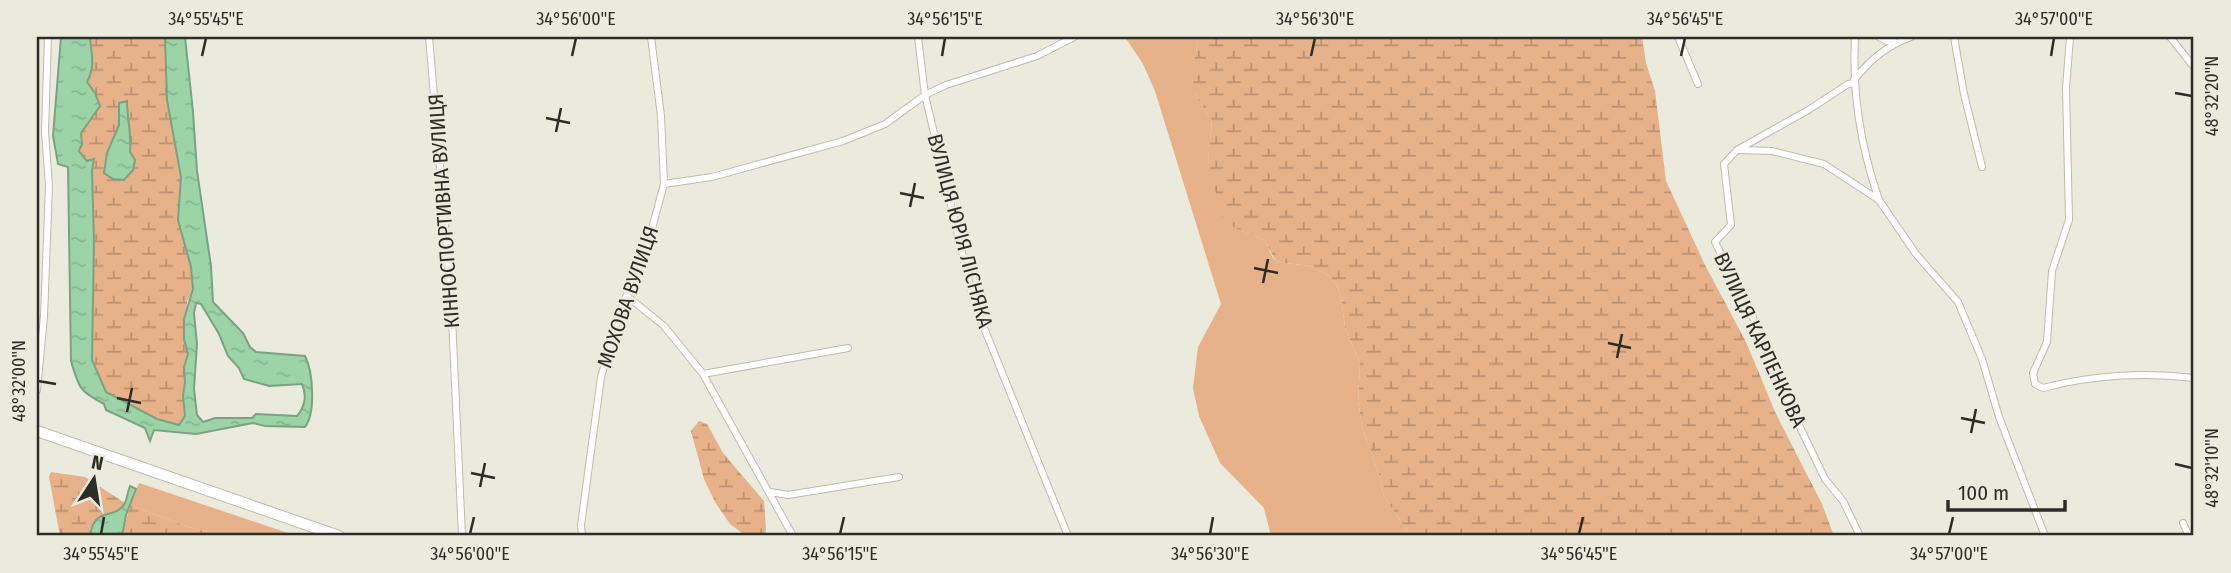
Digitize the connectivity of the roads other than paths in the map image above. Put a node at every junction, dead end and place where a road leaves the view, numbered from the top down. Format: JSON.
{"nodes":[{"id":1,"x":48,"y":37,"type":"edge"},
{"id":2,"x":429,"y":37,"type":"edge"},
{"id":3,"x":651,"y":37,"type":"edge"},
{"id":4,"x":918,"y":37,"type":"edge"},
{"id":5,"x":1074,"y":37,"type":"edge"},
{"id":6,"x":1678,"y":37,"type":"edge"},
{"id":7,"x":1855,"y":37,"type":"edge"},
{"id":8,"x":1879,"y":37,"type":"edge"},
{"id":9,"x":1910,"y":37,"type":"edge"},
{"id":10,"x":1954,"y":37,"type":"edge"},
{"id":11,"x":2070,"y":37,"type":"edge"},
{"id":12,"x":2170,"y":37,"type":"edge"},
{"id":13,"x":1897,"y":42,"type":"junction"},
{"id":14,"x":2194,"y":67,"type":"edge"},
{"id":15,"x":1854,"y":81,"type":"junction"},
{"id":16,"x":1698,"y":84,"type":"dead end"},
{"id":17,"x":925,"y":95,"type":"junction"},
{"id":18,"x":1737,"y":150,"type":"junction"},
{"id":19,"x":1982,"y":167,"type":"dead end"},
{"id":20,"x":664,"y":184,"type":"junction"},
{"id":21,"x":1879,"y":200,"type":"junction"},
{"id":22,"x":627,"y":296,"type":"junction"},
{"id":23,"x":848,"y":348,"type":"dead end"},
{"id":24,"x":703,"y":374,"type":"junction"},
{"id":25,"x":2194,"y":378,"type":"edge"},
{"id":26,"x":37,"y":390,"type":"edge"},
{"id":27,"x":37,"y":431,"type":"edge"},
{"id":28,"x":899,"y":477,"type":"dead end"},
{"id":29,"x":770,"y":492,"type":"junction"},
{"id":30,"x":2183,"y":523,"type":"dead end"},
{"id":31,"x":339,"y":536,"type":"edge"},
{"id":32,"x":462,"y":536,"type":"edge"},
{"id":33,"x":582,"y":536,"type":"edge"},
{"id":34,"x":793,"y":536,"type":"edge"},
{"id":35,"x":1068,"y":536,"type":"edge"},
{"id":36,"x":1860,"y":536,"type":"edge"},
{"id":37,"x":2045,"y":536,"type":"edge"},
{"id":38,"x":2189,"y":536,"type":"edge"}],
"edges":[{"from":1,"to":26,"type":"street"},
{"from":2,"to":32,"type":"street","name":"КІННОСПОРТИВНА ВУЛИЦЯ"},
{"from":3,"to":20,"type":"street","name":"МОХОВА ВУЛИЦЯ"},
{"from":4,"to":17,"type":"street","name":"ВУЛИЦЯ ЮРІЯ ЛІСНЯКА"},
{"from":5,"to":17,"type":"street"},
{"from":6,"to":16,"type":"street"},
{"from":7,"to":15,"type":"street"},
{"from":8,"to":13,"type":"street"},
{"from":9,"to":13,"type":"street"},
{"from":10,"to":19,"type":"street"},
{"from":11,"to":25,"type":"street"},
{"from":12,"to":14,"type":"street"},
{"from":13,"to":15,"type":"street"},
{"from":15,"to":18,"type":"street"},
{"from":15,"to":21,"type":"street"},
{"from":17,"to":20,"type":"street"},
{"from":17,"to":35,"type":"street","name":"ВУЛИЦЯ ЮРІЯ ЛІСНЯКА"},
{"from":18,"to":21,"type":"street"},
{"from":18,"to":36,"type":"street","name":"ВУЛИЦЯ КАРПЕНКОВА"},
{"from":20,"to":22,"type":"street","name":"МОХОВА ВУЛИЦЯ"},
{"from":21,"to":37,"type":"street"},
{"from":22,"to":24,"type":"street"},
{"from":22,"to":33,"type":"street","name":"МОХОВА ВУЛИЦЯ"},
{"from":23,"to":24,"type":"street"},
{"from":24,"to":29,"type":"street"},
{"from":27,"to":31,"type":"main road"},
{"from":28,"to":29,"type":"street"},
{"from":29,"to":34,"type":"street"},
{"from":30,"to":38,"type":"street"}]}
